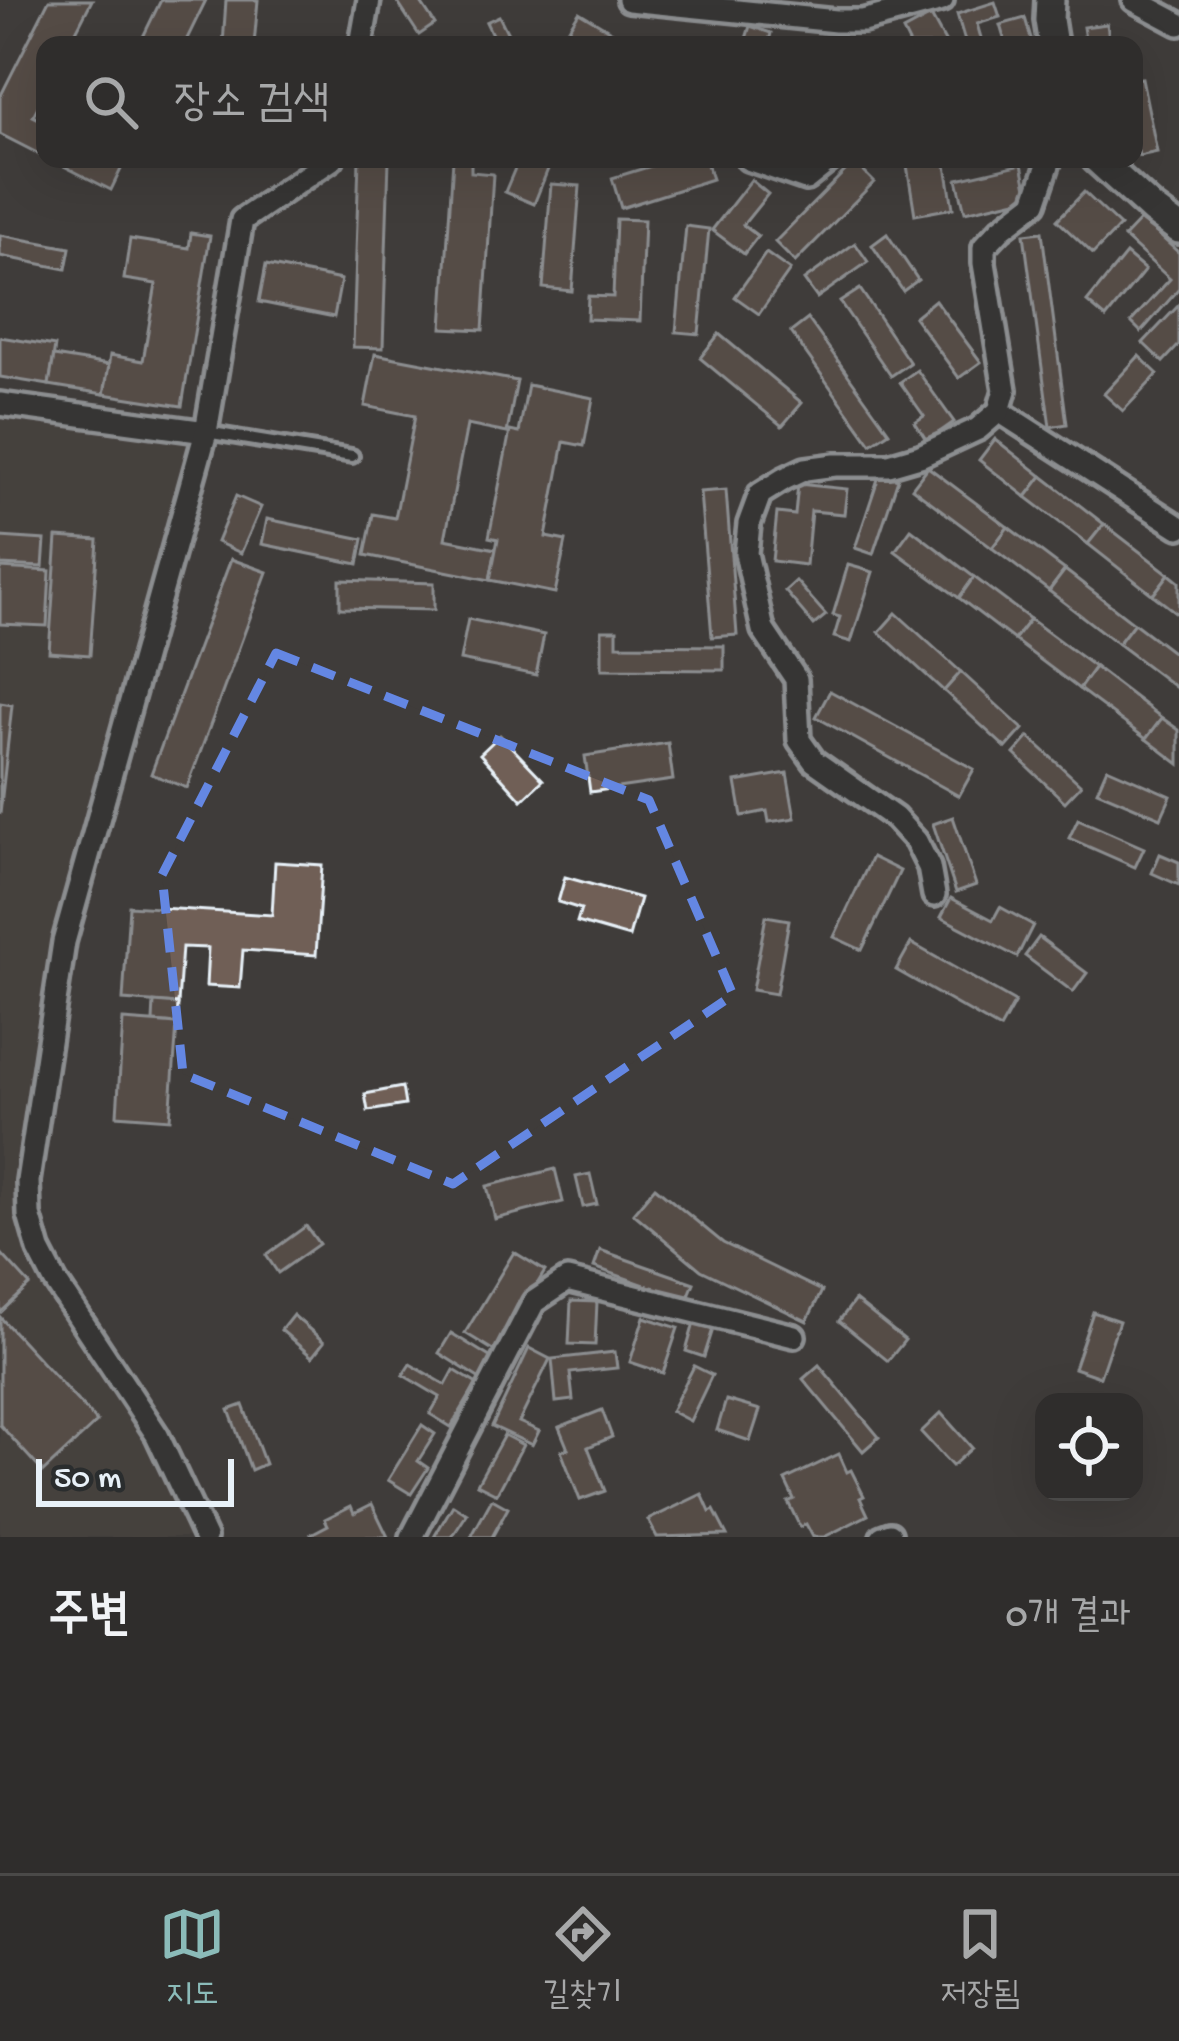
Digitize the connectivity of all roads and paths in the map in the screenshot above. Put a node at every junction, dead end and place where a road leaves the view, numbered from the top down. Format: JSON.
{"nodes":[{"id":1,"x":369,"y":0,"type":"edge"},
{"id":2,"x":629,"y":0,"type":"edge"},
{"id":3,"x":942,"y":0,"type":"edge"},
{"id":4,"x":1050,"y":0,"type":"edge"},
{"id":5,"x":1134,"y":0,"type":"edge"},
{"id":6,"x":836,"y":21,"type":"junction"},
{"id":7,"x":1179,"y":23,"type":"edge"},
{"id":8,"x":363,"y":36,"type":"edge"},
{"id":9,"x":841,"y":36,"type":"edge"},
{"id":10,"x":1051,"y":36,"type":"edge"},
{"id":11,"x":319,"y":168,"type":"edge"},
{"id":12,"x":774,"y":168,"type":"edge"},
{"id":13,"x":820,"y":168,"type":"edge"},
{"id":14,"x":1047,"y":168,"type":"edge"},
{"id":15,"x":1107,"y":168,"type":"edge"},
{"id":16,"x":1179,"y":229,"type":"edge"},
{"id":17,"x":0,"y":404,"type":"edge"},
{"id":18,"x":999,"y":411,"type":"junction"},
{"id":19,"x":206,"y":432,"type":"junction"},
{"id":20,"x":352,"y":456,"type":"dead end"},
{"id":21,"x":1179,"y":527,"type":"edge"},
{"id":22,"x":934,"y":895,"type":"dead end"},
{"id":23,"x":794,"y":1336,"type":"dead end"},
{"id":24,"x":205,"y":1537,"type":"edge"},
{"id":25,"x":412,"y":1537,"type":"edge"}],
"edges":[{"from":1,"to":8,"type":"street"},
{"from":2,"to":6,"type":"street"},
{"from":3,"to":6,"type":"street"},
{"from":4,"to":10,"type":"street"},
{"from":5,"to":7,"type":"street"},
{"from":6,"to":9,"type":"street"},
{"from":11,"to":19,"type":"street"},
{"from":12,"to":13,"type":"street"},
{"from":14,"to":18,"type":"street"},
{"from":15,"to":16,"type":"street"},
{"from":17,"to":19,"type":"street"},
{"from":18,"to":21,"type":"street"},
{"from":18,"to":22,"type":"street"},
{"from":19,"to":20,"type":"lane"},
{"from":19,"to":24,"type":"street"},
{"from":23,"to":25,"type":"street"}]}
